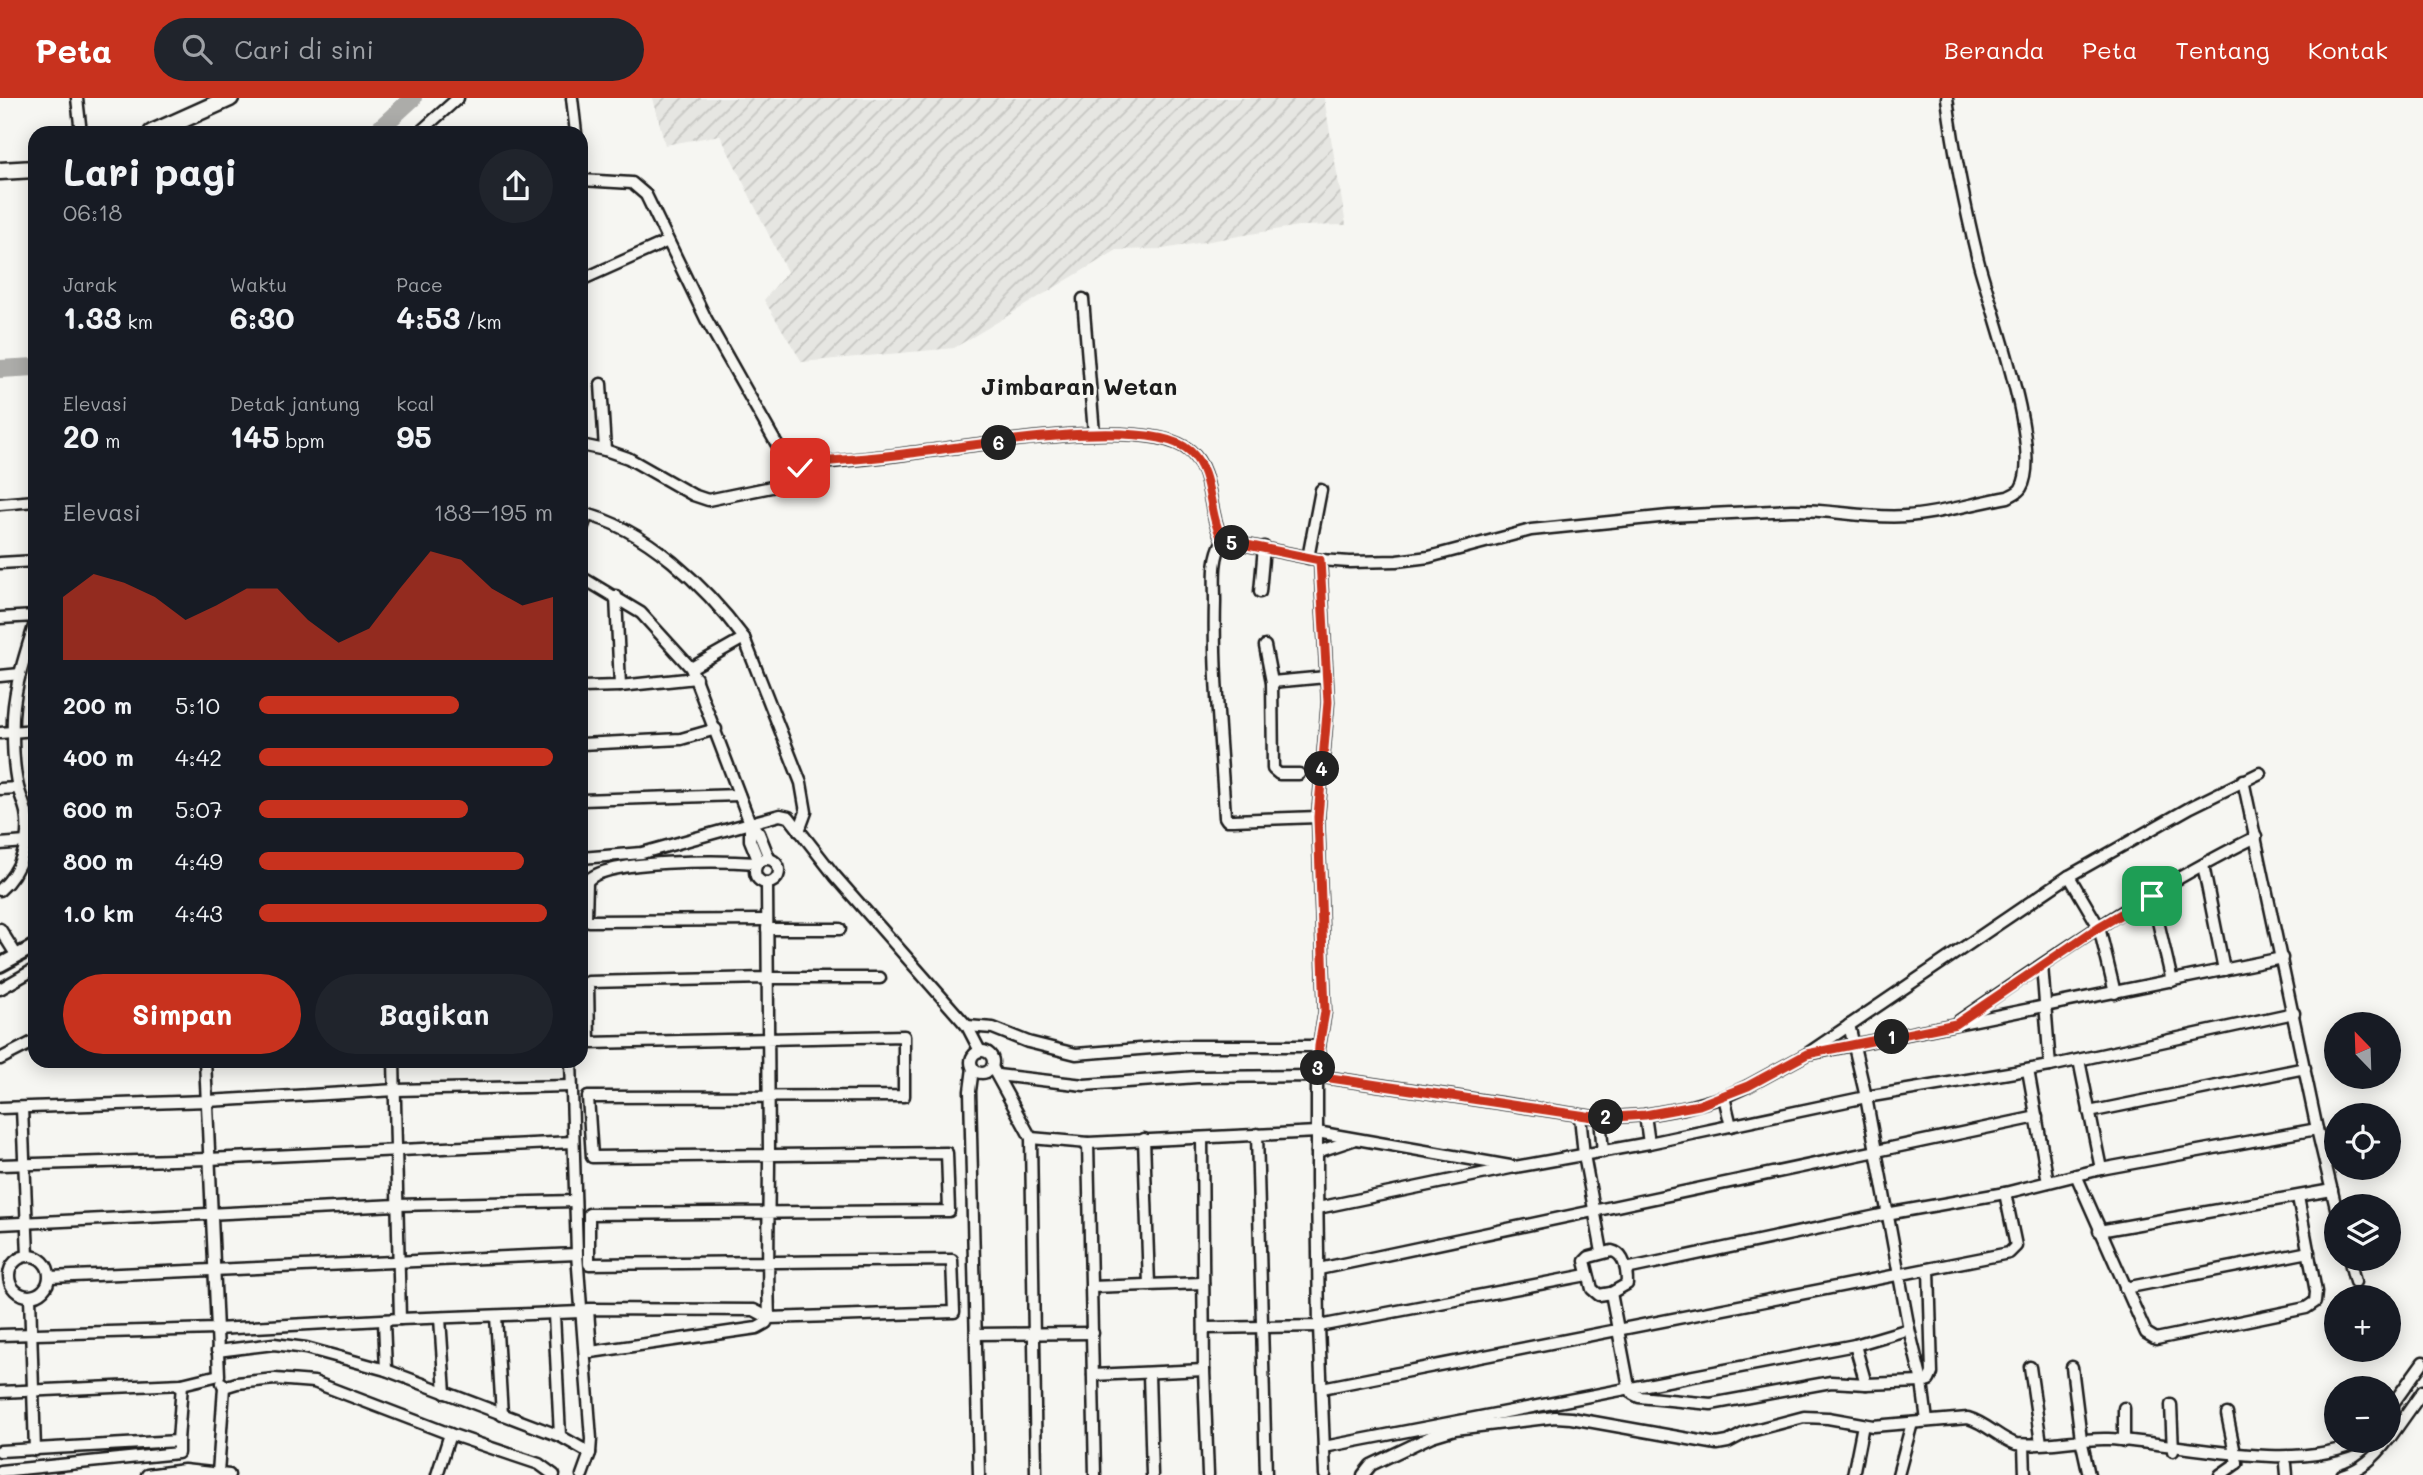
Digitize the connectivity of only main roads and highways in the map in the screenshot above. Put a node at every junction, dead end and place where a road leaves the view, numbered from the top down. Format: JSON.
{"nodes":[{"id":1,"x":230,"y":98,"type":"edge"},
{"id":2,"x":168,"y":126,"type":"edge"},
{"id":3,"x":28,"y":169,"type":"edge"},
{"id":4,"x":0,"y":171,"type":"edge"}],
"edges":[{"from":1,"to":2,"type":"main road"},
{"from":3,"to":4,"type":"main road"}]}
